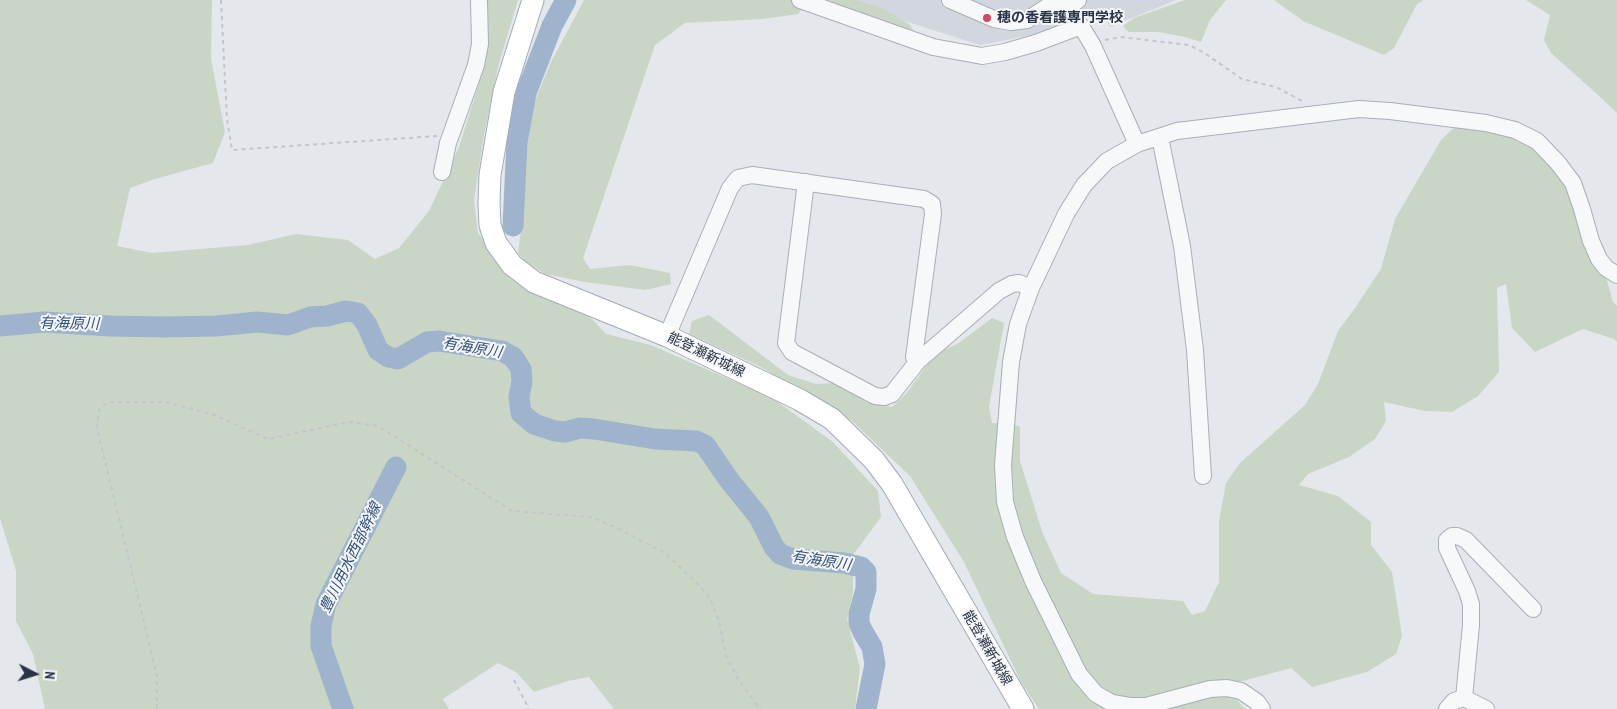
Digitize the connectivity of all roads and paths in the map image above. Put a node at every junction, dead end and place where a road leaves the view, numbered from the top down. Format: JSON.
{"nodes":[{"id":1,"x":221,"y":0,"type":"edge"},
{"id":2,"x":479,"y":0,"type":"edge"},
{"id":3,"x":533,"y":0,"type":"edge"},
{"id":4,"x":800,"y":0,"type":"edge"},
{"id":5,"x":950,"y":0,"type":"edge"},
{"id":6,"x":1052,"y":2,"type":"edge"},
{"id":7,"x":1074,"y":3,"type":"edge"},
{"id":8,"x":1081,"y":26,"type":"junction"},
{"id":9,"x":1092,"y":46,"type":"junction"},
{"id":10,"x":1312,"y":114,"type":"junction"},
{"id":11,"x":450,"y":137,"type":"junction"},
{"id":12,"x":1160,"y":137,"type":"junction"},
{"id":13,"x":1137,"y":144,"type":"junction"},
{"id":14,"x":442,"y":172,"type":"dead end"},
{"id":15,"x":806,"y":182,"type":"junction"},
{"id":16,"x":1617,"y":275,"type":"edge"},
{"id":17,"x":1031,"y":288,"type":"junction"},
{"id":18,"x":667,"y":336,"type":"junction"},
{"id":19,"x":918,"y":361,"type":"junction"},
{"id":20,"x":1203,"y":476,"type":"dead end"},
{"id":21,"x":1533,"y":609,"type":"dead end"},
{"id":22,"x":514,"y":680,"type":"dead end"},
{"id":23,"x":1464,"y":698,"type":"junction"},
{"id":24,"x":157,"y":709,"type":"edge"},
{"id":25,"x":529,"y":709,"type":"edge"},
{"id":26,"x":760,"y":709,"type":"edge"},
{"id":27,"x":1023,"y":709,"type":"edge"},
{"id":28,"x":1262,"y":709,"type":"edge"},
{"id":29,"x":1448,"y":709,"type":"edge"},
{"id":30,"x":1486,"y":709,"type":"edge"}],
"edges":[{"from":1,"to":11,"type":"path"},
{"from":2,"to":11,"type":"street"},
{"from":3,"to":18,"type":"main road","name":"能登瀬新城線"},
{"from":4,"to":8,"type":"street"},
{"from":5,"to":6,"type":"street"},
{"from":6,"to":7,"type":"street"},
{"from":7,"to":8,"type":"street"},
{"from":8,"to":9,"type":"street"},
{"from":9,"to":10,"type":"path"},
{"from":9,"to":13,"type":"street"},
{"from":10,"to":12,"type":"street"},
{"from":10,"to":16,"type":"street"},
{"from":11,"to":14,"type":"street"},
{"from":12,"to":13,"type":"street"},
{"from":12,"to":20,"type":"street"},
{"from":13,"to":17,"type":"street"},
{"from":15,"to":18,"type":"street"},
{"from":15,"to":19,"type":"street"},
{"from":15,"to":19,"type":"street"},
{"from":17,"to":19,"type":"street"},
{"from":17,"to":28,"type":"street"},
{"from":18,"to":27,"type":"main road","name":"能登瀬新城線"},
{"from":21,"to":23,"type":"street"},
{"from":22,"to":25,"type":"path"},
{"from":23,"to":29,"type":"street"},
{"from":23,"to":30,"type":"street"},
{"from":24,"to":26,"type":"path"}]}
